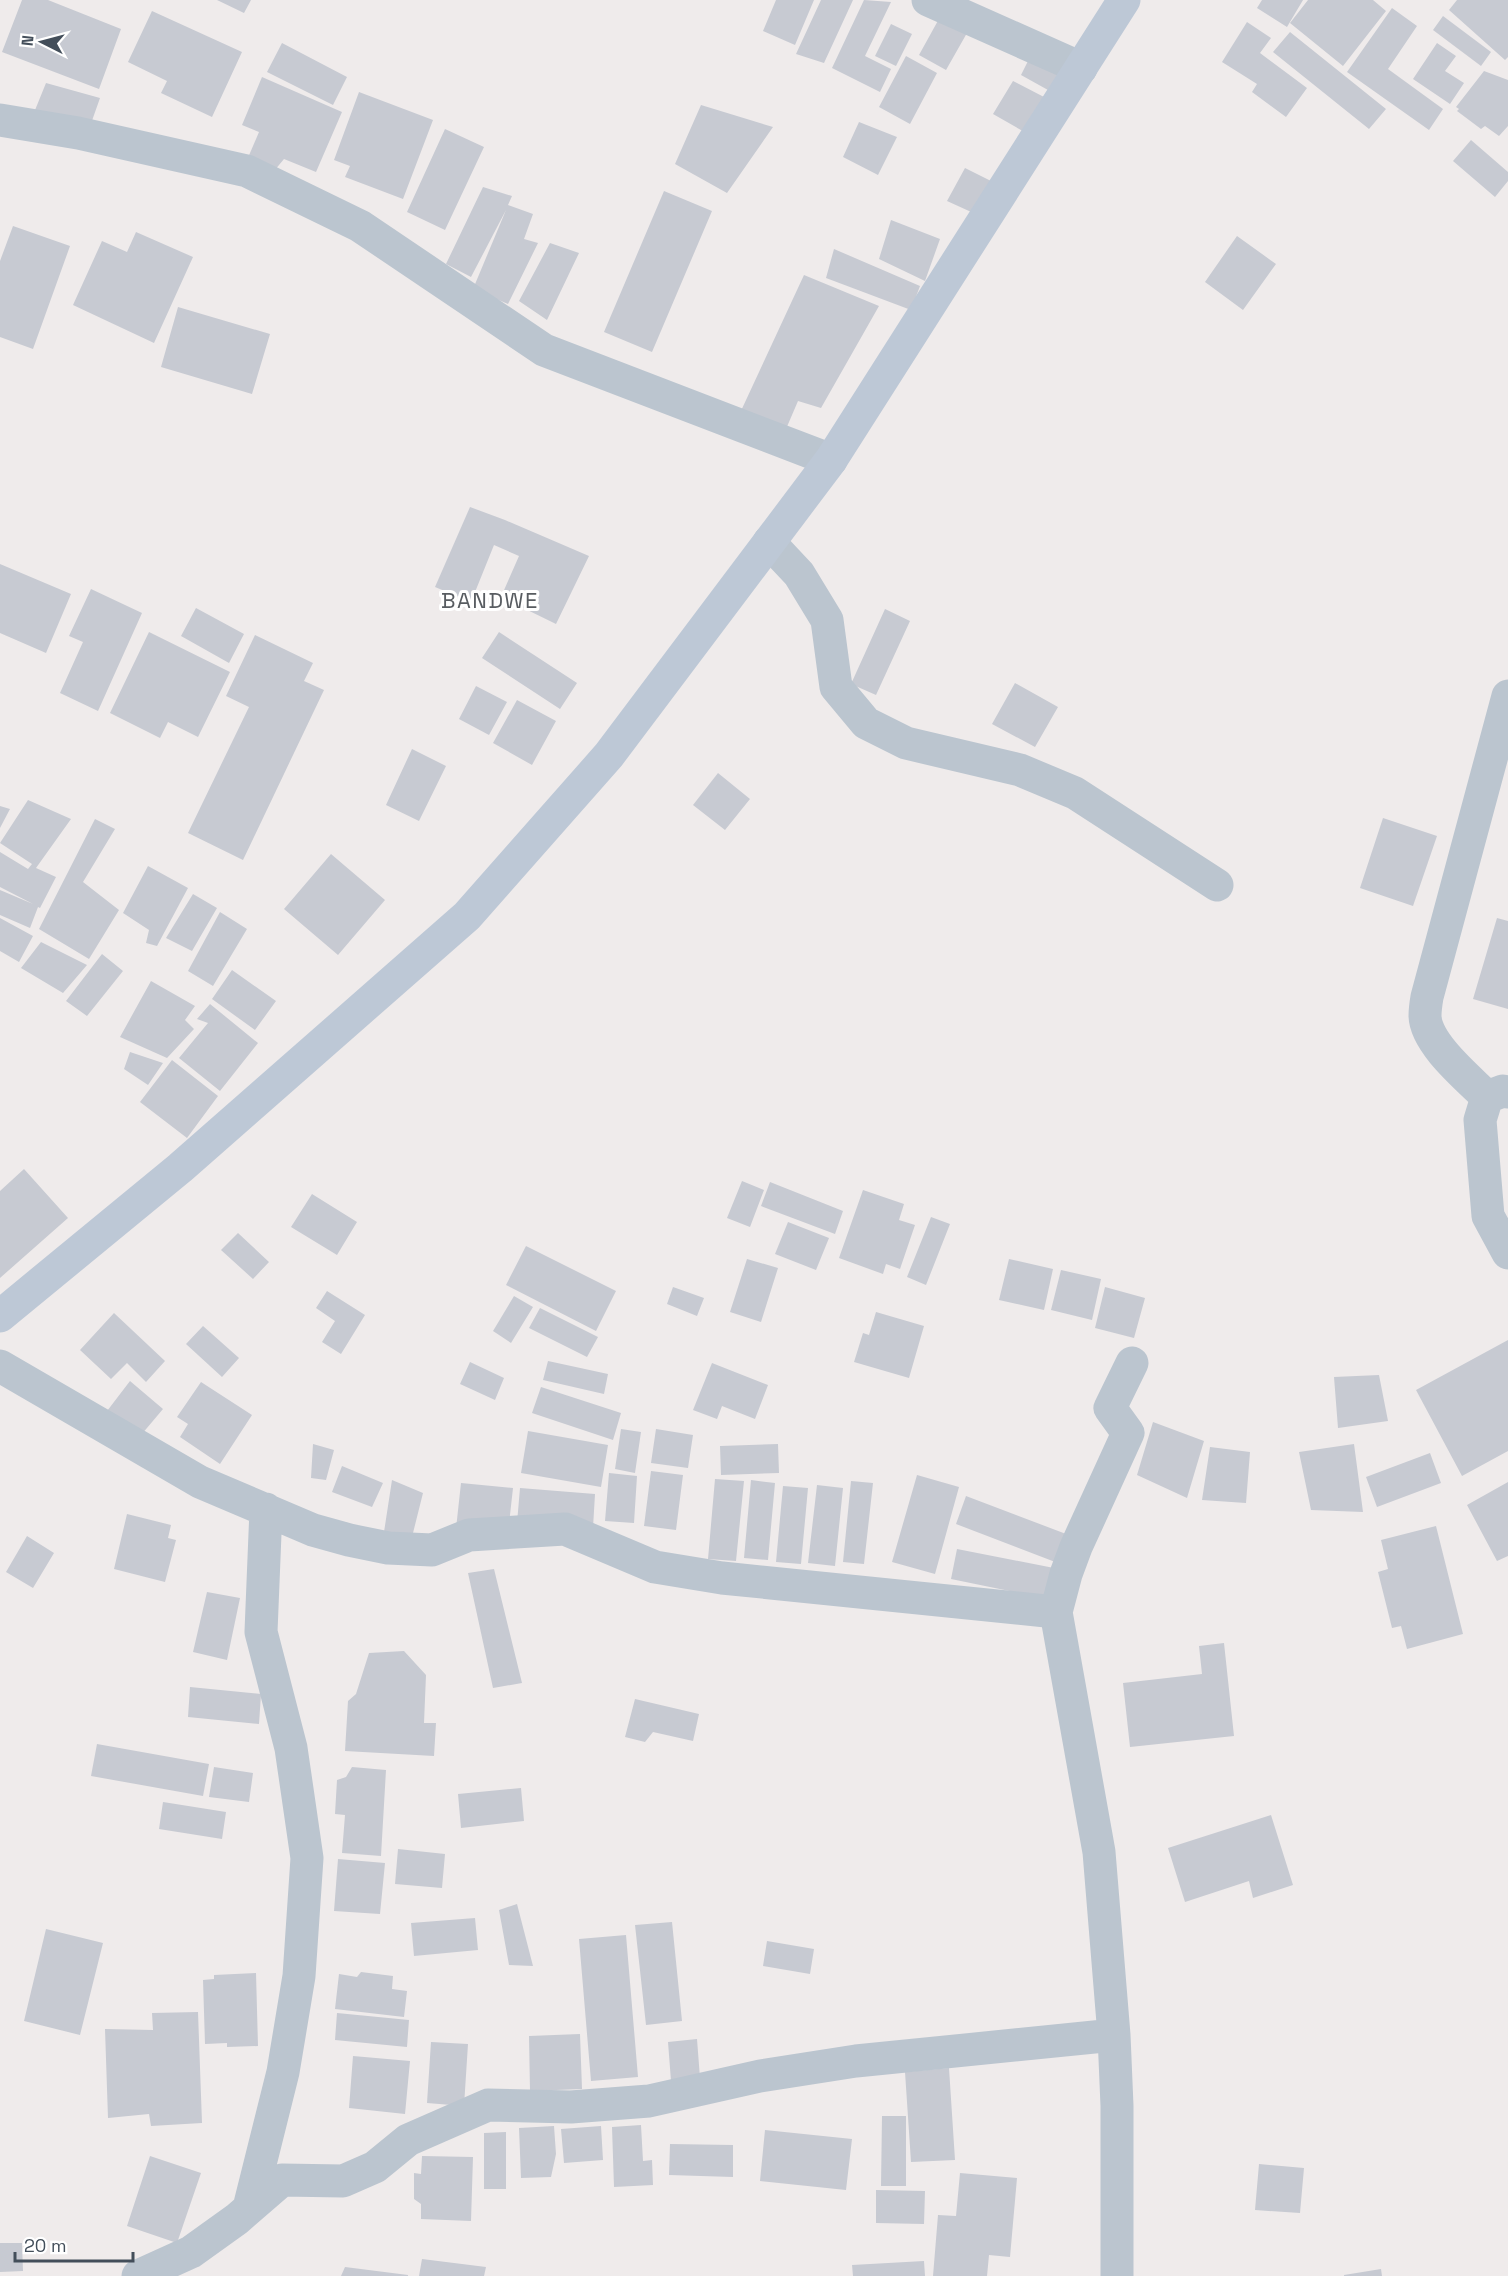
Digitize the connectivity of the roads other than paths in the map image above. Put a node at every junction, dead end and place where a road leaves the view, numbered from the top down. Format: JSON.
{"nodes":[{"id":1,"x":928,"y":0,"type":"edge"},
{"id":2,"x":1124,"y":0,"type":"edge"},
{"id":3,"x":1081,"y":68,"type":"junction"},
{"id":4,"x":0,"y":120,"type":"edge"},
{"id":5,"x":831,"y":460,"type":"junction"},
{"id":6,"x":770,"y":542,"type":"junction"},
{"id":7,"x":1508,"y":696,"type":"edge"},
{"id":8,"x":1217,"y":885,"type":"dead end"},
{"id":9,"x":1497,"y":1094,"type":"edge"},
{"id":10,"x":1508,"y":1253,"type":"edge"},
{"id":11,"x":0,"y":1316,"type":"edge"},
{"id":12,"x":1132,"y":1363,"type":"dead end"},
{"id":13,"x":0,"y":1366,"type":"edge"},
{"id":14,"x":266,"y":1509,"type":"junction"},
{"id":15,"x":1056,"y":1612,"type":"junction"},
{"id":16,"x":1114,"y":2035,"type":"junction"},
{"id":17,"x":249,"y":2208,"type":"junction"},
{"id":18,"x":138,"y":2276,"type":"edge"},
{"id":19,"x":1117,"y":2276,"type":"edge"}],
"edges":[{"from":1,"to":3,"type":"street"},
{"from":2,"to":3,"type":"street"},
{"from":3,"to":5,"type":"street"},
{"from":4,"to":5,"type":"street"},
{"from":5,"to":6,"type":"street"},
{"from":6,"to":8,"type":"street"},
{"from":6,"to":11,"type":"street"},
{"from":7,"to":9,"type":"street"},
{"from":9,"to":10,"type":"street"},
{"from":12,"to":15,"type":"street"},
{"from":13,"to":14,"type":"street"},
{"from":14,"to":15,"type":"street"},
{"from":14,"to":17,"type":"street"},
{"from":15,"to":16,"type":"street"},
{"from":16,"to":17,"type":"street"},
{"from":16,"to":19,"type":"street"},
{"from":17,"to":18,"type":"street"}]}
